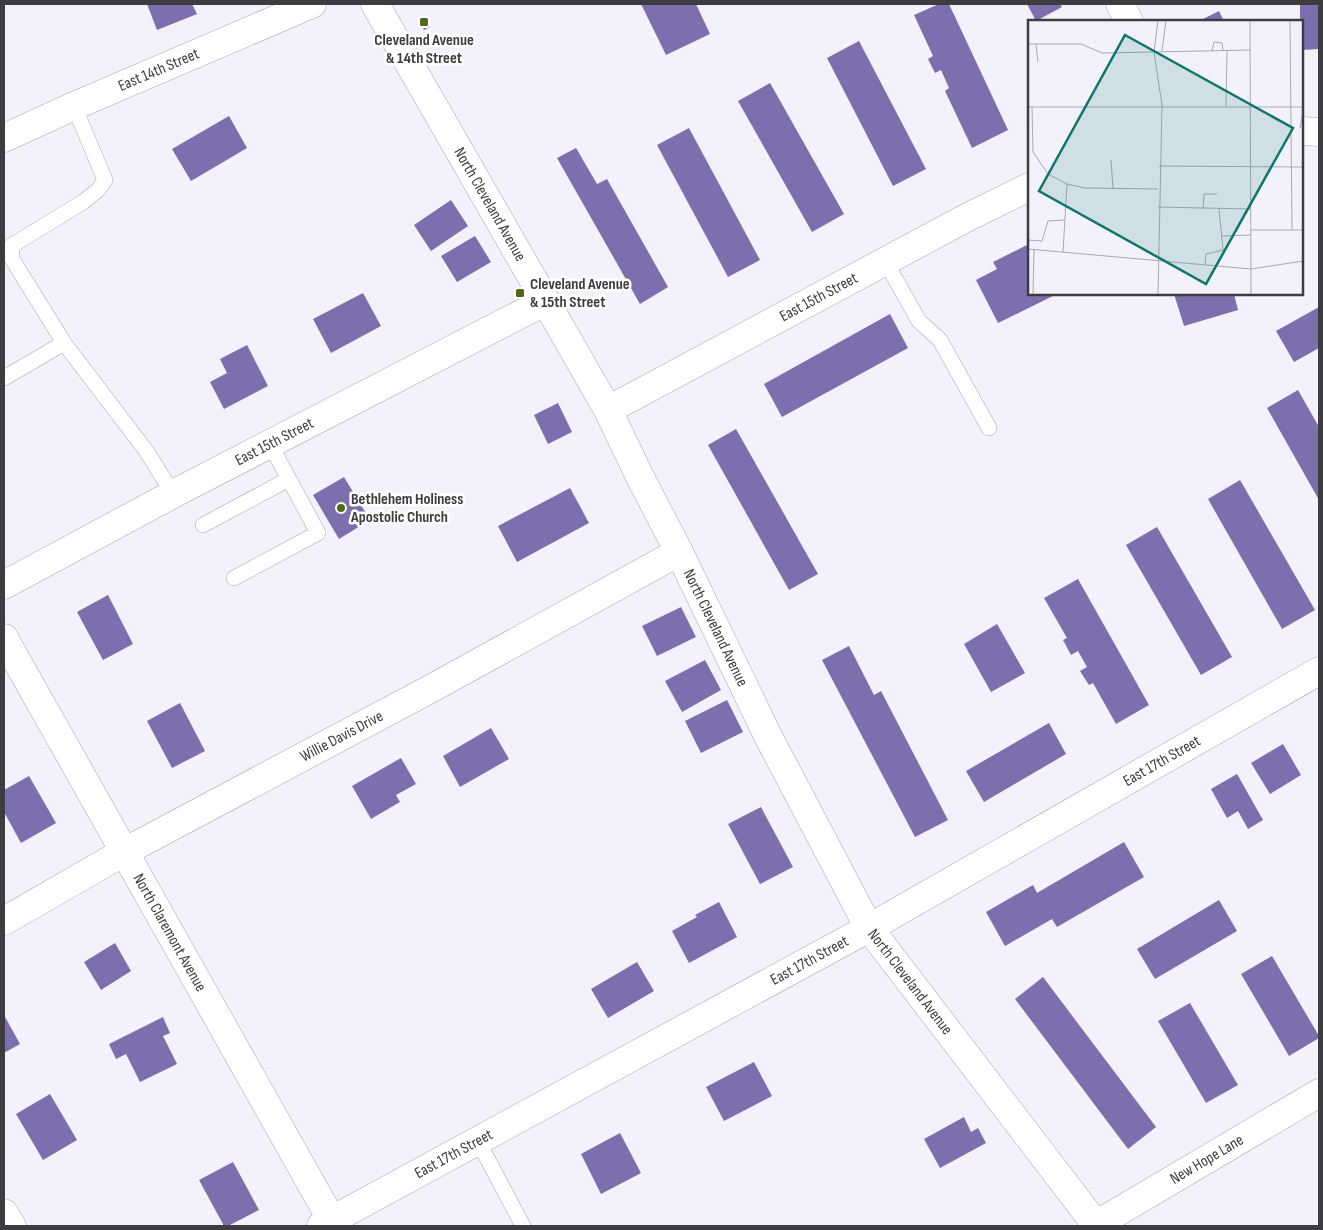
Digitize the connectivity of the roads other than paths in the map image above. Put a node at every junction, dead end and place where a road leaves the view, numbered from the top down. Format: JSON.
{"nodes":[{"id":1,"x":312,"y":4,"type":"edge"},
{"id":2,"x":374,"y":4,"type":"edge"},
{"id":3,"x":1120,"y":4,"type":"edge"},
{"id":4,"x":1128,"y":20,"type":"edge"},
{"id":5,"x":74,"y":106,"type":"junction"},
{"id":6,"x":1303,"y":131,"type":"edge"},
{"id":7,"x":1319,"y":132,"type":"edge"},
{"id":8,"x":4,"y":138,"type":"edge"},
{"id":9,"x":1028,"y":187,"type":"edge"},
{"id":10,"x":884,"y":261,"type":"junction"},
{"id":11,"x":546,"y":301,"type":"junction"},
{"id":12,"x":64,"y":343,"type":"junction"},
{"id":13,"x":4,"y":378,"type":"edge"},
{"id":14,"x":608,"y":410,"type":"junction"},
{"id":15,"x":989,"y":428,"type":"dead end"},
{"id":16,"x":270,"y":444,"type":"junction"},
{"id":17,"x":289,"y":479,"type":"junction"},
{"id":18,"x":173,"y":494,"type":"junction"},
{"id":19,"x":203,"y":525,"type":"dead end"},
{"id":20,"x":679,"y":552,"type":"junction"},
{"id":21,"x":234,"y":578,"type":"dead end"},
{"id":22,"x":4,"y":585,"type":"edge"},
{"id":23,"x":4,"y":638,"type":"edge"},
{"id":24,"x":1319,"y":672,"type":"edge"},
{"id":25,"x":124,"y":852,"type":"junction"},
{"id":26,"x":4,"y":921,"type":"edge"},
{"id":27,"x":869,"y":928,"type":"junction"},
{"id":28,"x":1319,"y":1094,"type":"edge"},
{"id":29,"x":478,"y":1141,"type":"junction"},
{"id":30,"x":330,"y":1224,"type":"edge"},
{"id":31,"x":523,"y":1226,"type":"edge"},
{"id":32,"x":1096,"y":1226,"type":"edge"}],
"edges":[{"from":1,"to":5,"type":"street","name":"East 14th Street"},
{"from":2,"to":11,"type":"street","name":"North Cleveland Avenue"},
{"from":3,"to":4,"type":"street"},
{"from":5,"to":8,"type":"street","name":"East 14th Street"},
{"from":5,"to":12,"type":"lane"},
{"from":6,"to":7,"type":"street"},
{"from":9,"to":10,"type":"street","name":"East 15th Street"},
{"from":10,"to":14,"type":"street","name":"East 15th Street"},
{"from":10,"to":15,"type":"lane"},
{"from":11,"to":14,"type":"street","name":"North Cleveland Avenue"},
{"from":11,"to":16,"type":"street","name":"East 15th Street"},
{"from":12,"to":13,"type":"lane"},
{"from":12,"to":18,"type":"lane"},
{"from":14,"to":20,"type":"street","name":"North Cleveland Avenue"},
{"from":16,"to":17,"type":"lane"},
{"from":16,"to":18,"type":"street","name":"East 15th Street"},
{"from":17,"to":19,"type":"lane"},
{"from":17,"to":21,"type":"lane"},
{"from":18,"to":22,"type":"street","name":"East 15th Street"},
{"from":20,"to":25,"type":"street","name":"Willie Davis Drive"},
{"from":20,"to":27,"type":"street","name":"North Cleveland Avenue"},
{"from":23,"to":25,"type":"street","name":"North Claremont Avenue"},
{"from":24,"to":27,"type":"street","name":"East 17th Street"},
{"from":25,"to":26,"type":"street","name":"Willie Davis Drive"},
{"from":25,"to":30,"type":"street","name":"North Claremont Avenue"},
{"from":27,"to":29,"type":"street","name":"East 17th Street"},
{"from":27,"to":32,"type":"street","name":"North Cleveland Avenue"},
{"from":28,"to":32,"type":"street","name":"New Hope Lane"},
{"from":29,"to":30,"type":"street","name":"East 17th Street"},
{"from":29,"to":31,"type":"lane"}]}
